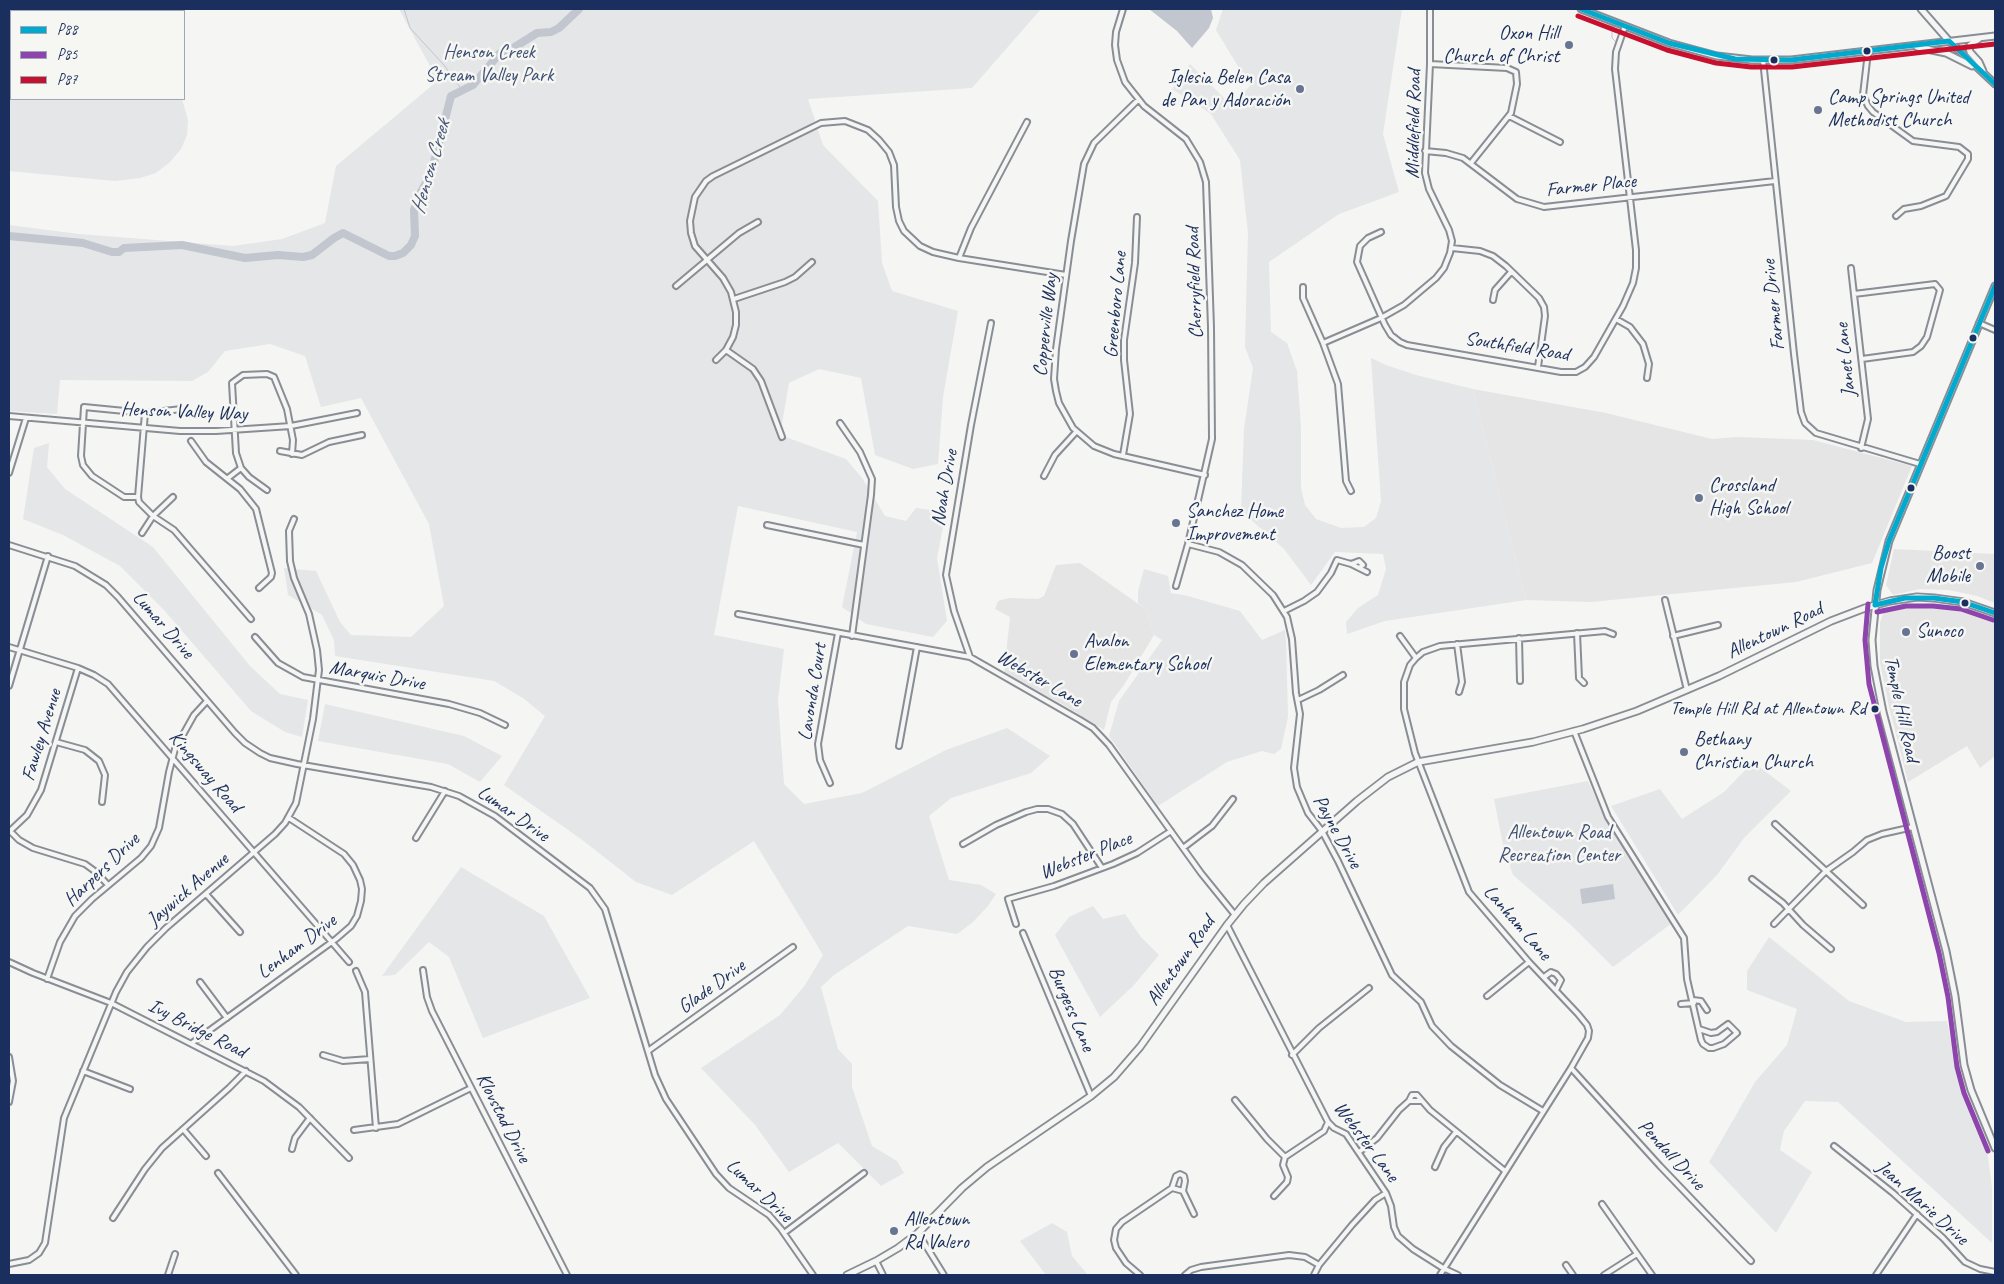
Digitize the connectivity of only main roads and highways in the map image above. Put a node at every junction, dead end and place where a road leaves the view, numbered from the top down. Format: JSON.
{"nodes":[{"id":1,"x":1581,"y":9,"type":"edge"},
{"id":2,"x":1921,"y":9,"type":"edge"},
{"id":3,"x":1995,"y":36,"type":"edge"},
{"id":4,"x":1979,"y":38,"type":"junction"},
{"id":5,"x":1949,"y":41,"type":"junction"},
{"id":6,"x":1910,"y":46,"type":"junction"},
{"id":7,"x":1983,"y":72,"type":"junction"},
{"id":8,"x":1995,"y":84,"type":"edge"},
{"id":9,"x":1995,"y":286,"type":"edge"},
{"id":10,"x":1875,"y":605,"type":"junction"},
{"id":11,"x":1995,"y":613,"type":"edge"},
{"id":12,"x":1995,"y":1148,"type":"edge"},
{"id":13,"x":847,"y":1275,"type":"edge"}],
"edges":[{"from":1,"to":6,"type":"main road"},
{"from":2,"to":5,"type":"main road"},
{"from":3,"to":4,"type":"main road"},
{"from":4,"to":5,"type":"main road"},
{"from":4,"to":7,"type":"main road"},
{"from":5,"to":6,"type":"main road"},
{"from":5,"to":7,"type":"main road"},
{"from":6,"to":7,"type":"main road"},
{"from":7,"to":8,"type":"main road"},
{"from":9,"to":10,"type":"main road","name":"Temple Hill Road"},
{"from":10,"to":11,"type":"main road","name":"Allentown Road"},
{"from":10,"to":12,"type":"main road","name":"Temple Hill Road"},
{"from":10,"to":13,"type":"main road","name":"Allentown Road"}]}
